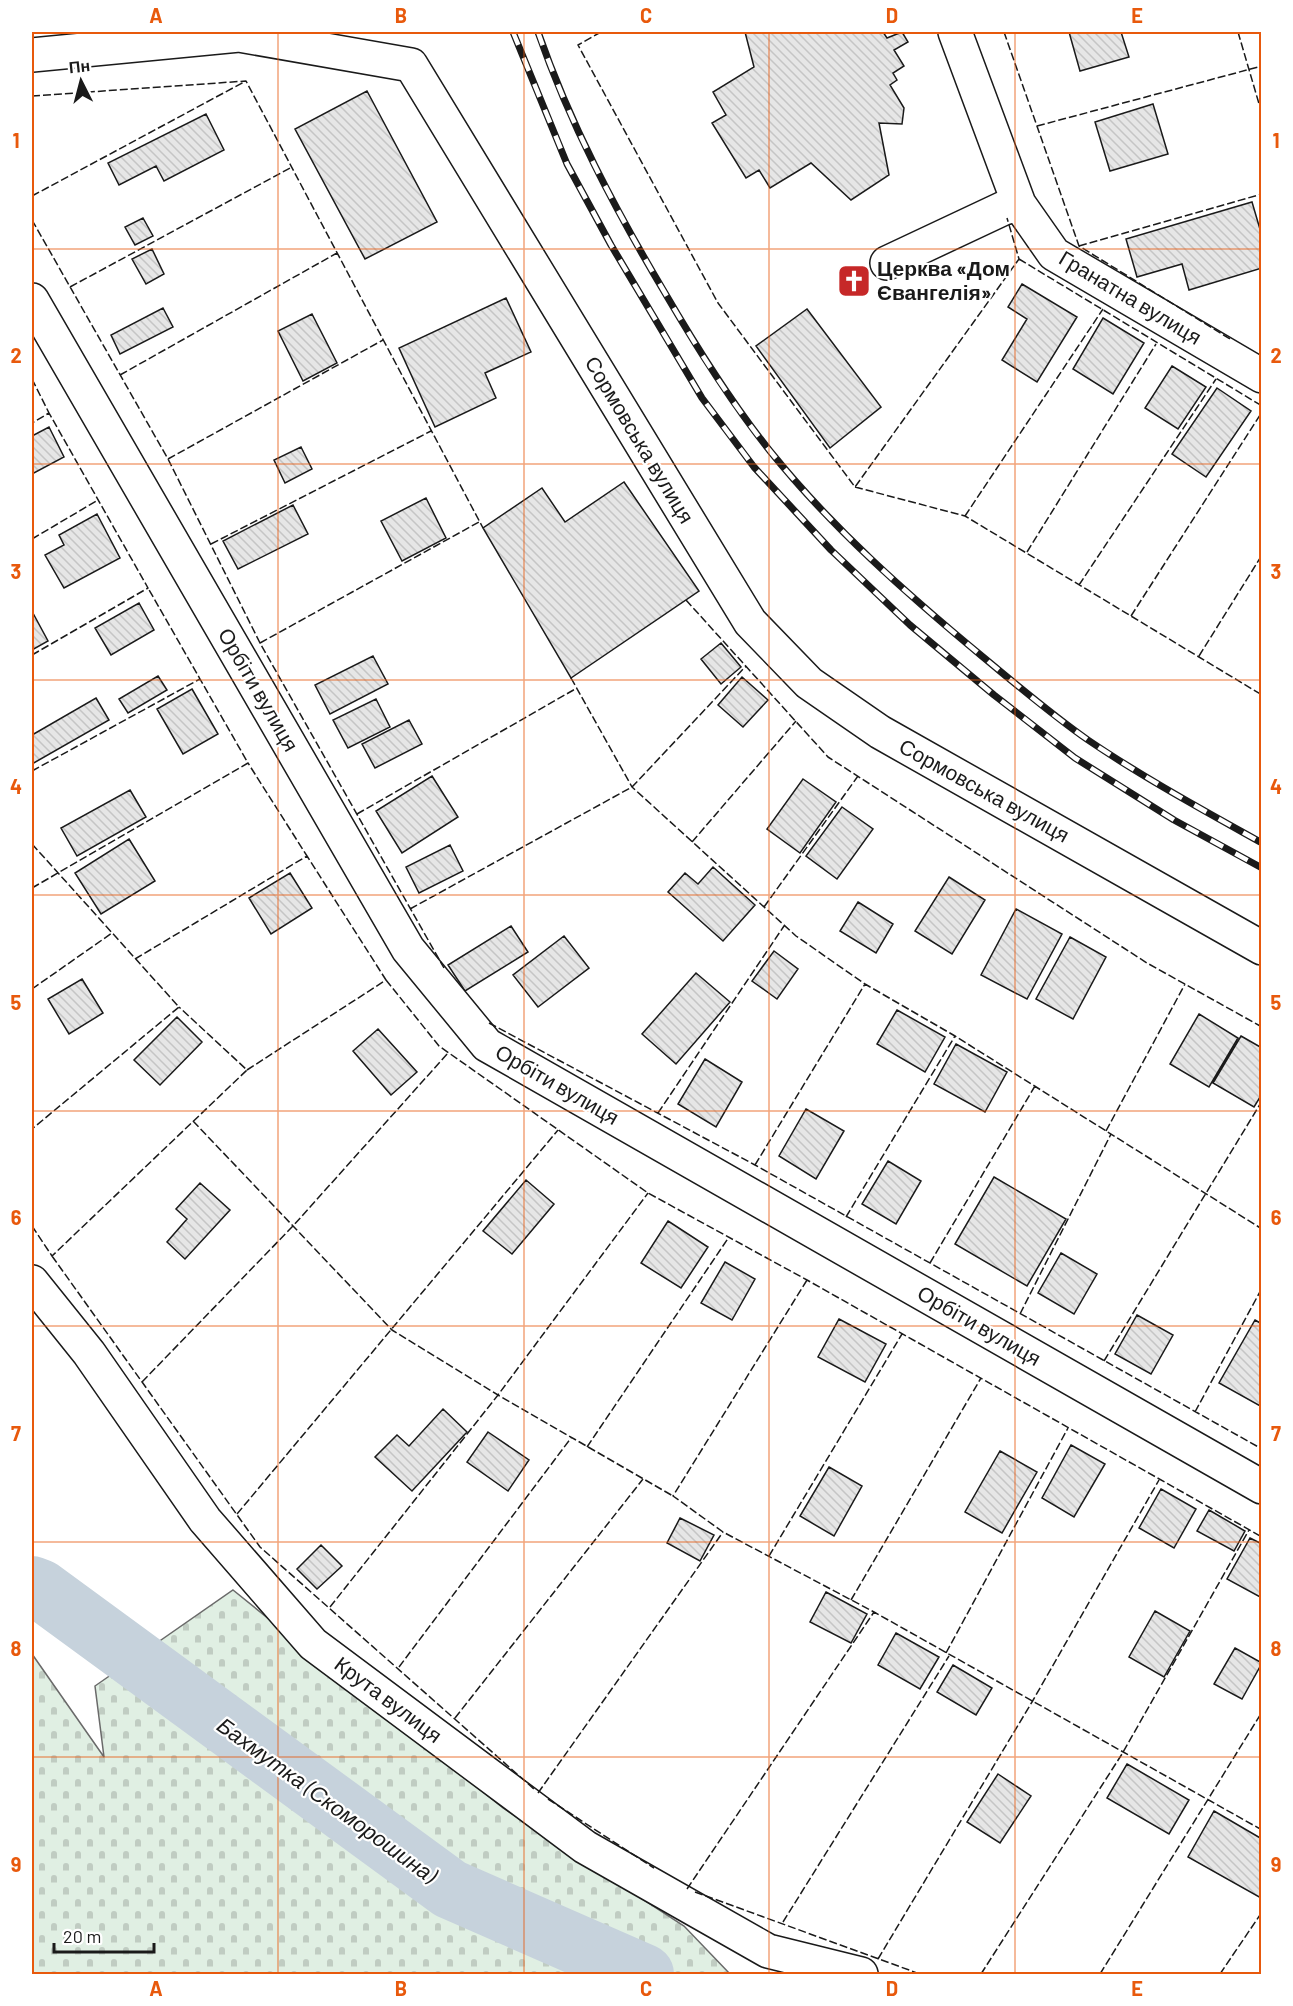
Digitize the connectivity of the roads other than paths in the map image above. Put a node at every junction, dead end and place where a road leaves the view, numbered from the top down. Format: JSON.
{"nodes":[{"id":1,"x":955,"y":32,"type":"edge"},
{"id":2,"x":32,"y":55,"type":"edge"},
{"id":3,"x":1019,"y":204,"type":"junction"},
{"id":4,"x":887,"y":263,"type":"dead end"},
{"id":5,"x":32,"y":300,"type":"edge"},
{"id":6,"x":1262,"y":376,"type":"edge"},
{"id":7,"x":1262,"y":948,"type":"edge"},
{"id":8,"x":32,"y":1282,"type":"edge"},
{"id":9,"x":1262,"y":1487,"type":"edge"},
{"id":10,"x":861,"y":1974,"type":"edge"}],
"edges":[{"from":1,"to":3,"type":"street","name":"Гранатна вулиця"},
{"from":2,"to":7,"type":"street","name":"Сормовська вулиця"},
{"from":3,"to":4,"type":"street"},
{"from":3,"to":6,"type":"street","name":"Гранатна вулиця"},
{"from":5,"to":9,"type":"street","name":"Орбіти вулиця"},
{"from":8,"to":10,"type":"street","name":"Крута вулиця"}]}
